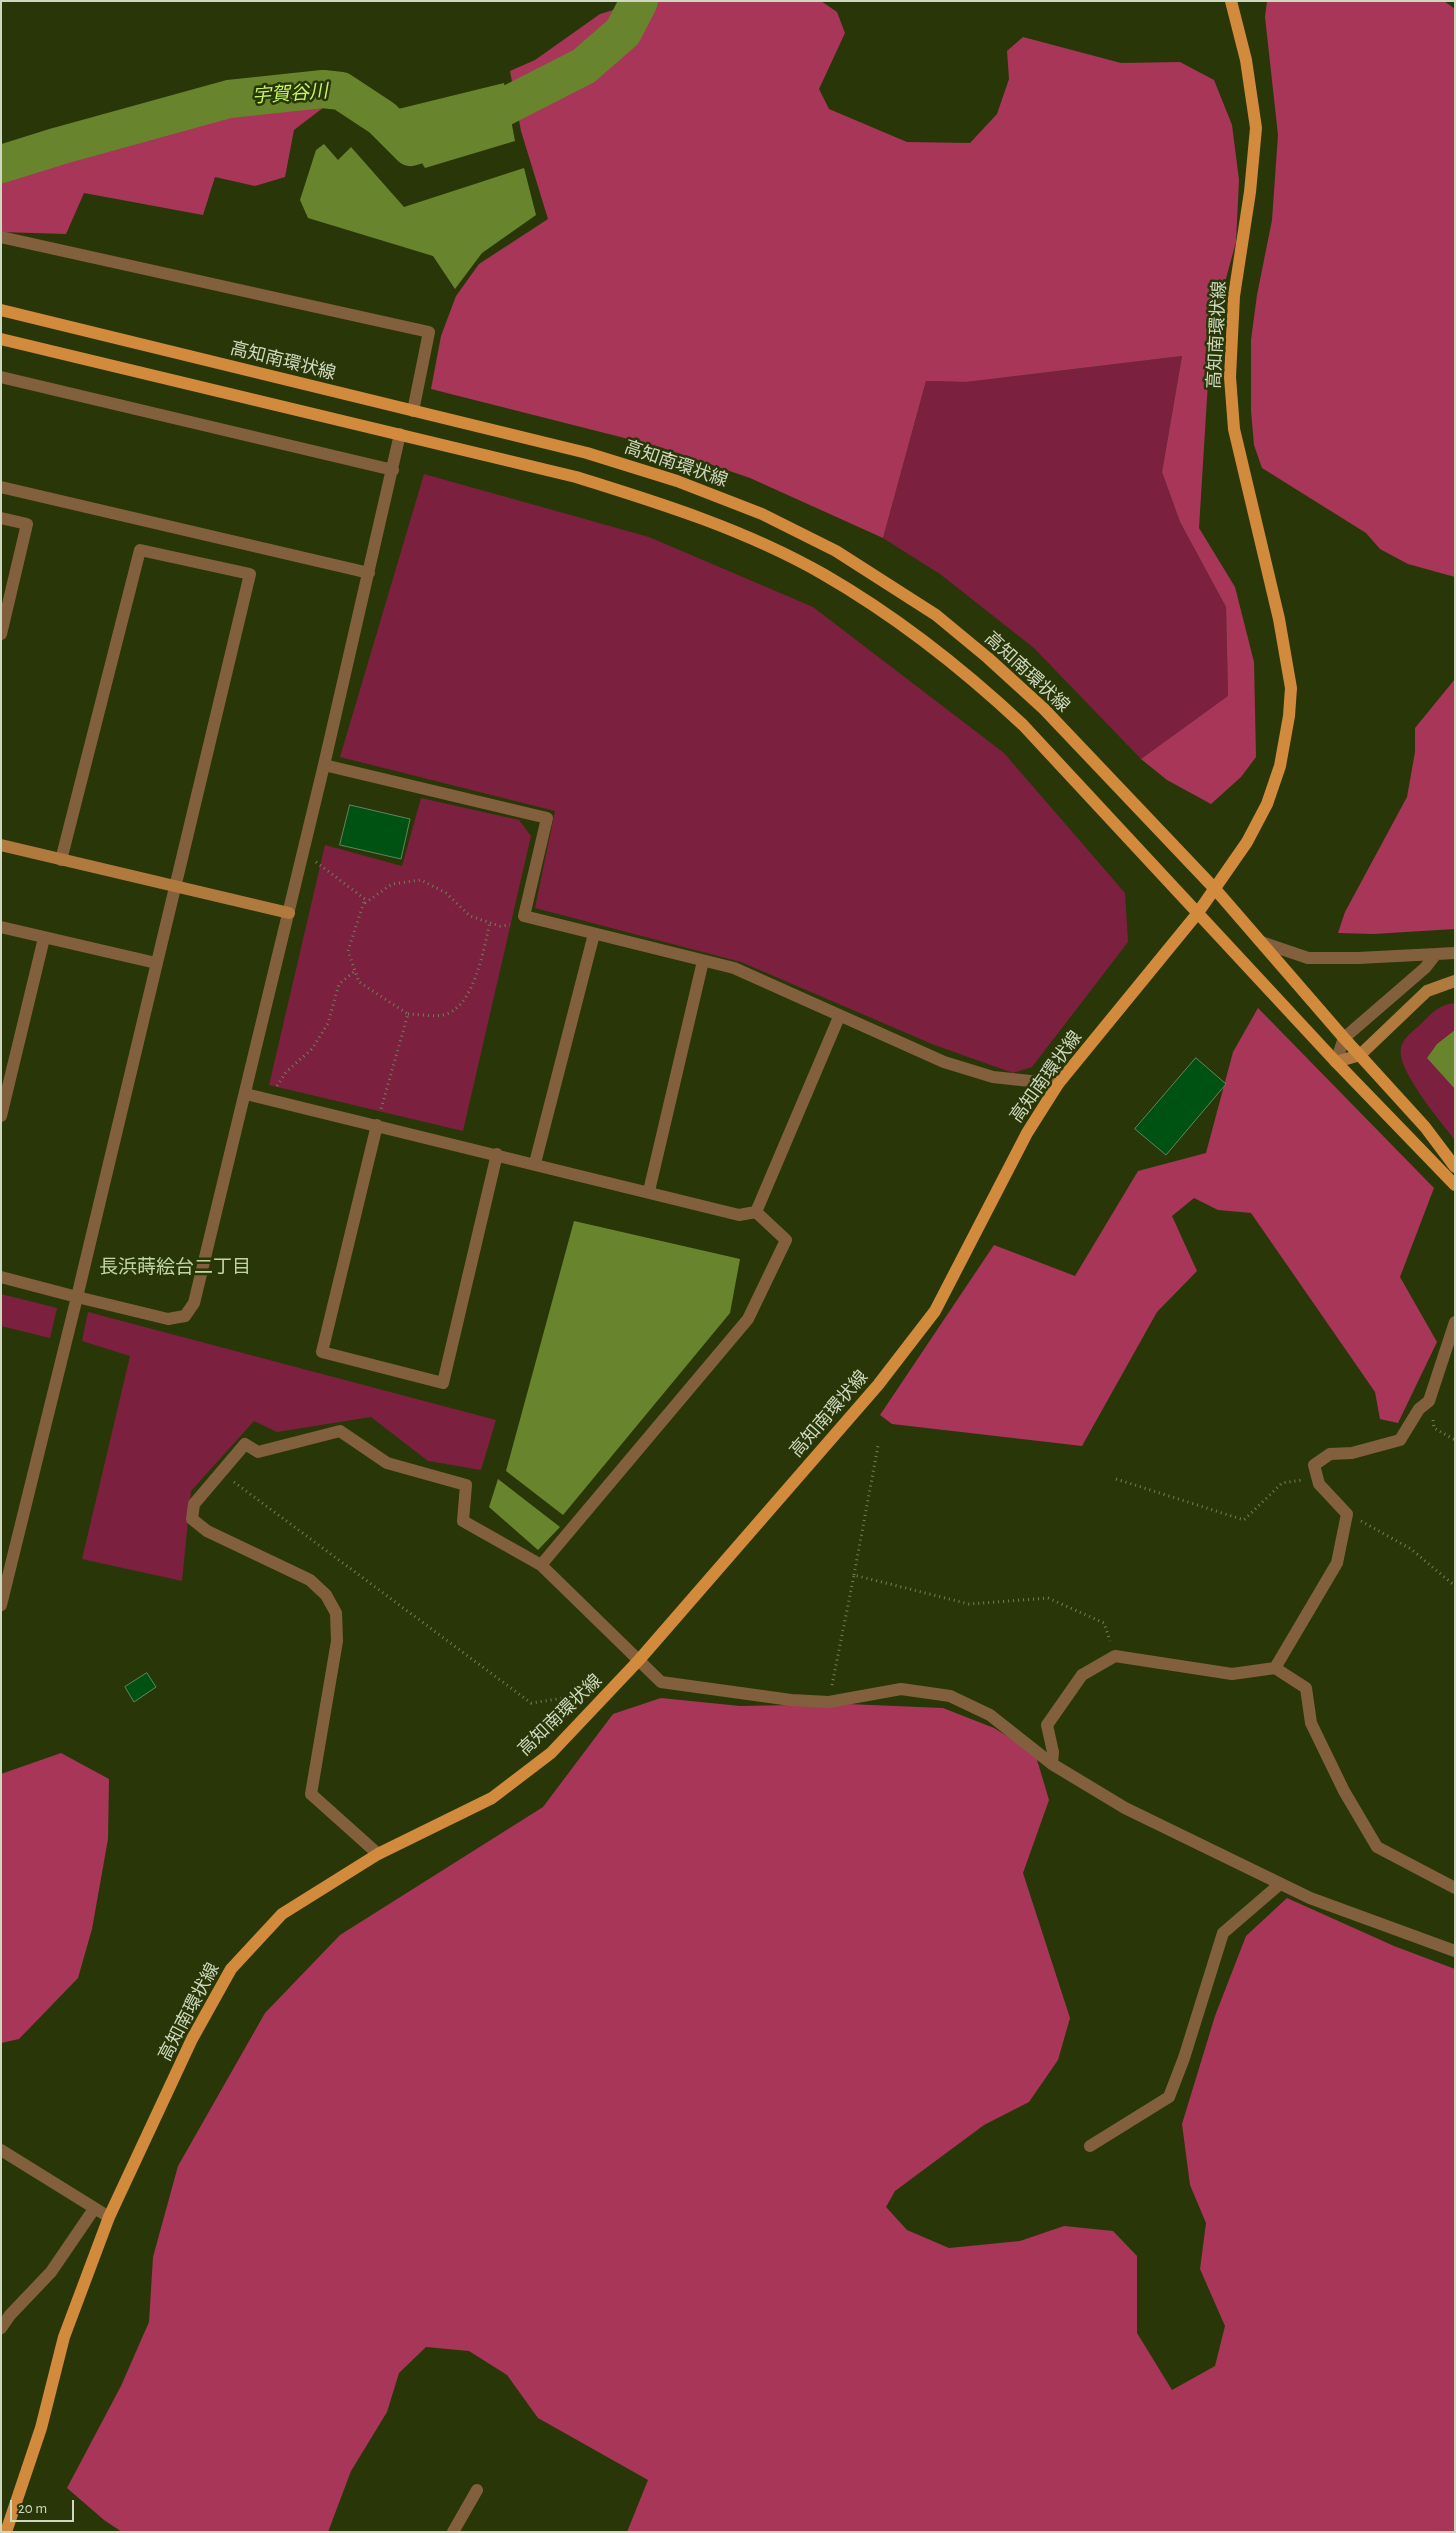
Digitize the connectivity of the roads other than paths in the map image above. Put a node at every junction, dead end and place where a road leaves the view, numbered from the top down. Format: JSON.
{"nodes":[{"id":1,"x":1231,"y":1,"type":"edge"},
{"id":2,"x":1,"y":237,"type":"edge"},
{"id":3,"x":1,"y":310,"type":"edge"},
{"id":4,"x":1,"y":338,"type":"edge"},
{"id":5,"x":1,"y":377,"type":"edge"},
{"id":6,"x":413,"y":411,"type":"junction"},
{"id":7,"x":400,"y":434,"type":"junction"},
{"id":8,"x":393,"y":470,"type":"junction"},
{"id":9,"x":1,"y":487,"type":"edge"},
{"id":10,"x":1,"y":518,"type":"edge"},
{"id":11,"x":369,"y":574,"type":"junction"},
{"id":12,"x":1,"y":634,"type":"edge"},
{"id":13,"x":324,"y":765,"type":"junction"},
{"id":14,"x":1,"y":845,"type":"edge"},
{"id":15,"x":61,"y":860,"type":"junction"},
{"id":16,"x":176,"y":887,"type":"junction"},
{"id":17,"x":1215,"y":889,"type":"junction"},
{"id":18,"x":289,"y":913,"type":"junction"},
{"id":19,"x":1197,"y":914,"type":"junction"},
{"id":20,"x":1,"y":927,"type":"edge"},
{"id":21,"x":594,"y":934,"type":"junction"},
{"id":22,"x":44,"y":938,"type":"junction"},
{"id":23,"x":1261,"y":942,"type":"junction"},
{"id":24,"x":1455,"y":953,"type":"edge"},
{"id":25,"x":1436,"y":954,"type":"junction"},
{"id":26,"x":703,"y":961,"type":"junction"},
{"id":27,"x":156,"y":963,"type":"junction"},
{"id":28,"x":1455,"y":980,"type":"edge"},
{"id":29,"x":839,"y":1017,"type":"junction"},
{"id":30,"x":1344,"y":1038,"type":"junction"},
{"id":31,"x":1360,"y":1055,"type":"junction"},
{"id":32,"x":1336,"y":1062,"type":"junction"},
{"id":33,"x":1058,"y":1084,"type":"junction"},
{"id":34,"x":246,"y":1094,"type":"junction"},
{"id":35,"x":1,"y":1116,"type":"edge"},
{"id":36,"x":377,"y":1125,"type":"junction"},
{"id":37,"x":497,"y":1154,"type":"junction"},
{"id":38,"x":535,"y":1164,"type":"junction"},
{"id":39,"x":1455,"y":1167,"type":"edge"},
{"id":40,"x":1455,"y":1185,"type":"edge"},
{"id":41,"x":649,"y":1191,"type":"junction"},
{"id":42,"x":756,"y":1212,"type":"junction"},
{"id":43,"x":1,"y":1278,"type":"edge"},
{"id":44,"x":77,"y":1297,"type":"junction"},
{"id":45,"x":1455,"y":1322,"type":"edge"},
{"id":46,"x":541,"y":1564,"type":"junction"},
{"id":47,"x":1,"y":1605,"type":"edge"},
{"id":48,"x":639,"y":1660,"type":"junction"},
{"id":49,"x":1275,"y":1668,"type":"junction"},
{"id":50,"x":1052,"y":1764,"type":"junction"},
{"id":51,"x":378,"y":1854,"type":"junction"},
{"id":52,"x":1280,"y":1884,"type":"junction"},
{"id":53,"x":1455,"y":1888,"type":"edge"},
{"id":54,"x":1455,"y":1951,"type":"edge"},
{"id":55,"x":1090,"y":2146,"type":"dead end"},
{"id":56,"x":1,"y":2150,"type":"edge"},
{"id":57,"x":94,"y":2209,"type":"junction"},
{"id":58,"x":109,"y":2217,"type":"junction"},
{"id":59,"x":1,"y":2328,"type":"edge"},
{"id":60,"x":477,"y":2490,"type":"dead end"},
{"id":61,"x":6,"y":2532,"type":"edge"},
{"id":62,"x":453,"y":2532,"type":"edge"}],
"edges":[{"from":1,"to":17,"type":"main road","name":"高知南環状線"},
{"from":2,"to":6,"type":"street"},
{"from":3,"to":6,"type":"main road","name":"高知南環状線"},
{"from":4,"to":7,"type":"main road"},
{"from":5,"to":8,"type":"street"},
{"from":6,"to":17,"type":"main road","name":"高知南環状線"},
{"from":7,"to":8,"type":"street"},
{"from":7,"to":19,"type":"main road"},
{"from":8,"to":11,"type":"street"},
{"from":9,"to":11,"type":"street"},
{"from":10,"to":12,"type":"street"},
{"from":11,"to":13,"type":"street"},
{"from":13,"to":18,"type":"street"},
{"from":13,"to":21,"type":"street"},
{"from":14,"to":15,"type":"street"},
{"from":15,"to":16,"type":"street"},
{"from":15,"to":16,"type":"street"},
{"from":16,"to":18,"type":"street"},
{"from":16,"to":27,"type":"street"},
{"from":17,"to":19,"type":"main road","name":"高知南環状線"},
{"from":17,"to":23,"type":"main road","name":"高知南環状線"},
{"from":18,"to":34,"type":"street"},
{"from":19,"to":32,"type":"main road"},
{"from":19,"to":33,"type":"main road","name":"高知南環状線"},
{"from":20,"to":22,"type":"street"},
{"from":21,"to":26,"type":"street"},
{"from":21,"to":38,"type":"street"},
{"from":22,"to":27,"type":"street"},
{"from":22,"to":35,"type":"street"},
{"from":23,"to":25,"type":"street"},
{"from":23,"to":30,"type":"main road","name":"高知南環状線"},
{"from":24,"to":25,"type":"street"},
{"from":25,"to":30,"type":"street"},
{"from":26,"to":29,"type":"street"},
{"from":26,"to":41,"type":"street"},
{"from":27,"to":44,"type":"street"},
{"from":28,"to":31,"type":"street"},
{"from":29,"to":33,"type":"street"},
{"from":29,"to":42,"type":"street"},
{"from":30,"to":31,"type":"main road","name":"高知南環状線"},
{"from":30,"to":32,"type":"street"},
{"from":31,"to":32,"type":"street"},
{"from":31,"to":39,"type":"main road","name":"高知南環状線"},
{"from":32,"to":40,"type":"main road"},
{"from":33,"to":48,"type":"main road","name":"高知南環状線"},
{"from":34,"to":36,"type":"street"},
{"from":34,"to":44,"type":"street"},
{"from":36,"to":37,"type":"street"},
{"from":36,"to":37,"type":"street"},
{"from":37,"to":38,"type":"street"},
{"from":38,"to":41,"type":"street"},
{"from":41,"to":42,"type":"street"},
{"from":42,"to":46,"type":"street"},
{"from":43,"to":44,"type":"street"},
{"from":44,"to":47,"type":"street"},
{"from":45,"to":49,"type":"street"},
{"from":46,"to":48,"type":"street"},
{"from":46,"to":51,"type":"street"},
{"from":48,"to":50,"type":"street"},
{"from":48,"to":51,"type":"main road","name":"高知南環状線"},
{"from":49,"to":50,"type":"street"},
{"from":49,"to":53,"type":"street"},
{"from":50,"to":52,"type":"street"},
{"from":51,"to":58,"type":"main road","name":"高知南環状線"},
{"from":52,"to":54,"type":"street"},
{"from":52,"to":55,"type":"street"},
{"from":56,"to":57,"type":"street"},
{"from":57,"to":58,"type":"street"},
{"from":57,"to":59,"type":"street"},
{"from":58,"to":61,"type":"main road","name":"高知南環状線"},
{"from":60,"to":62,"type":"street"}]}
